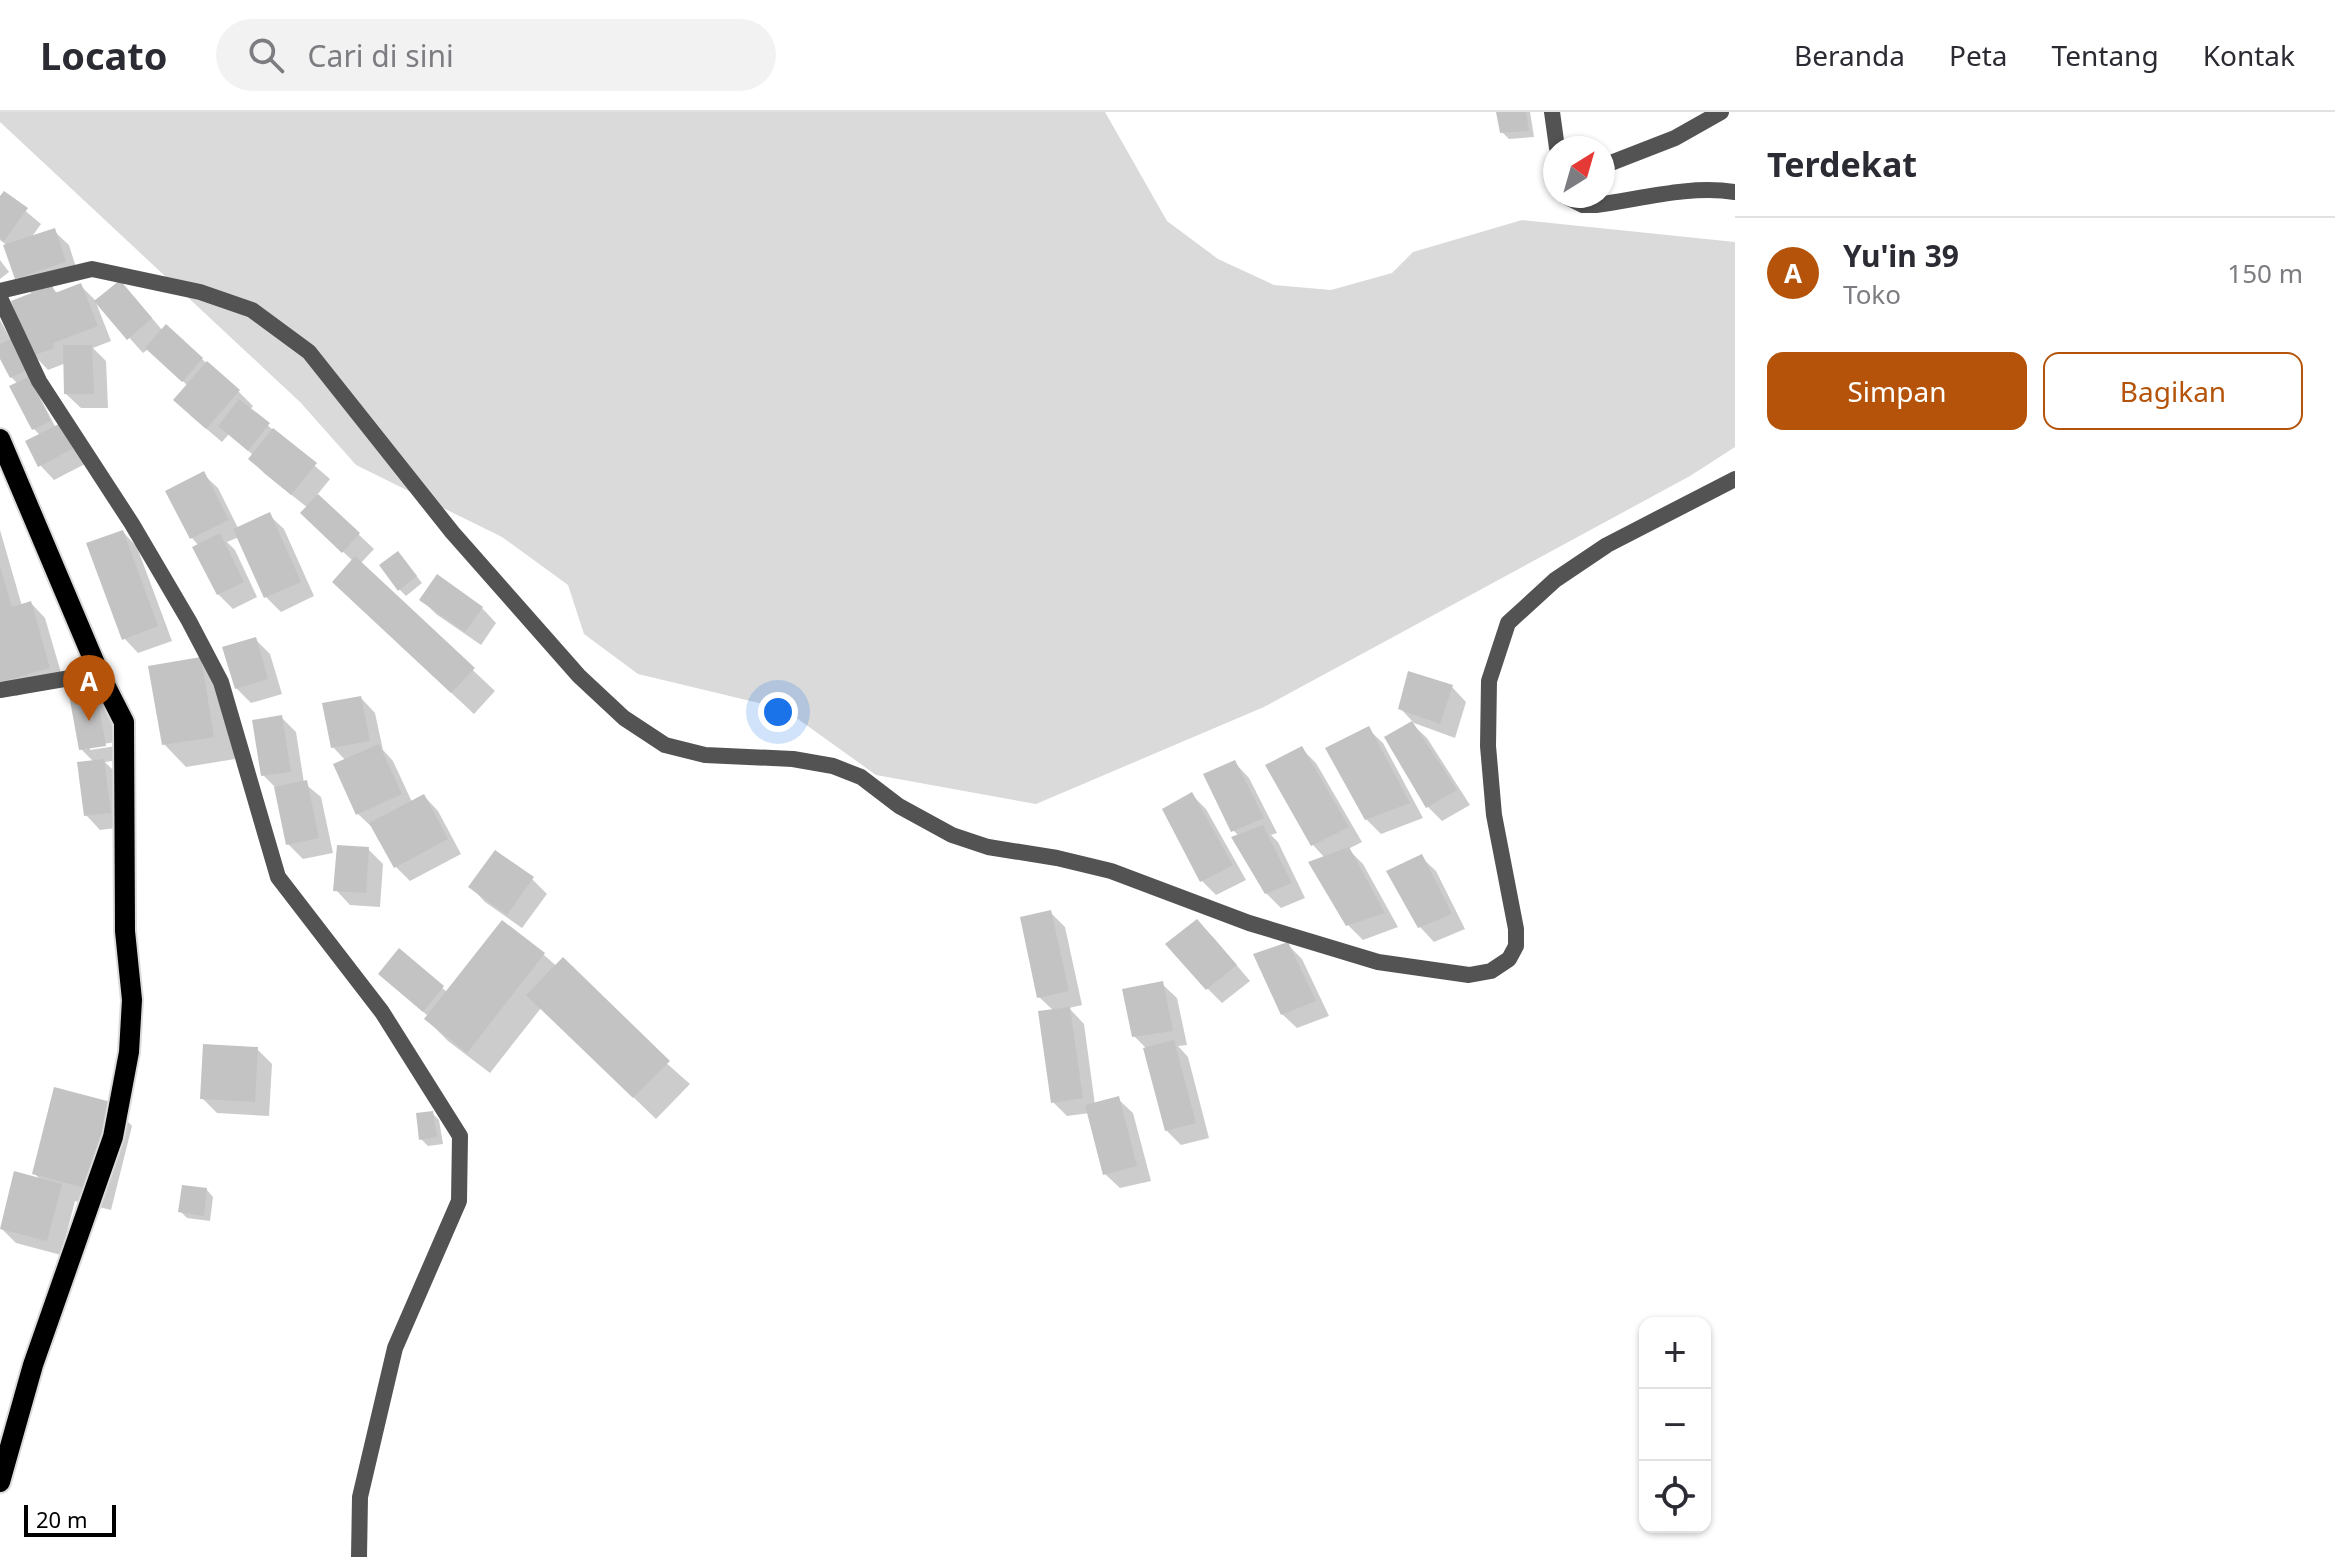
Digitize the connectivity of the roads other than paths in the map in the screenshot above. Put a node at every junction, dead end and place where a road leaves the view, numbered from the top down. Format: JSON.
{"nodes":[{"id":1,"x":1552,"y":112,"type":"edge"},
{"id":2,"x":1721,"y":112,"type":"edge"},
{"id":3,"x":1555,"y":136,"type":"edge"},
{"id":4,"x":1615,"y":161,"type":"edge"},
{"id":5,"x":1735,"y":192,"type":"edge"},
{"id":6,"x":1615,"y":202,"type":"edge"},
{"id":7,"x":0,"y":291,"type":"edge"},
{"id":8,"x":0,"y":298,"type":"edge"},
{"id":9,"x":2,"y":449,"type":"edge"},
{"id":10,"x":1735,"y":479,"type":"edge"},
{"id":11,"x":99,"y":673,"type":"junction"},
{"id":12,"x":0,"y":690,"type":"edge"},
{"id":13,"x":0,"y":1482,"type":"edge"},
{"id":14,"x":359,"y":1557,"type":"edge"}],
"edges":[{"from":1,"to":3,"type":"street"},
{"from":2,"to":4,"type":"street"},
{"from":5,"to":6,"type":"street"},
{"from":7,"to":10,"type":"street"},
{"from":8,"to":14,"type":"street"},
{"from":9,"to":11,"type":"main road"},
{"from":11,"to":12,"type":"street"},
{"from":11,"to":13,"type":"main road"}]}
